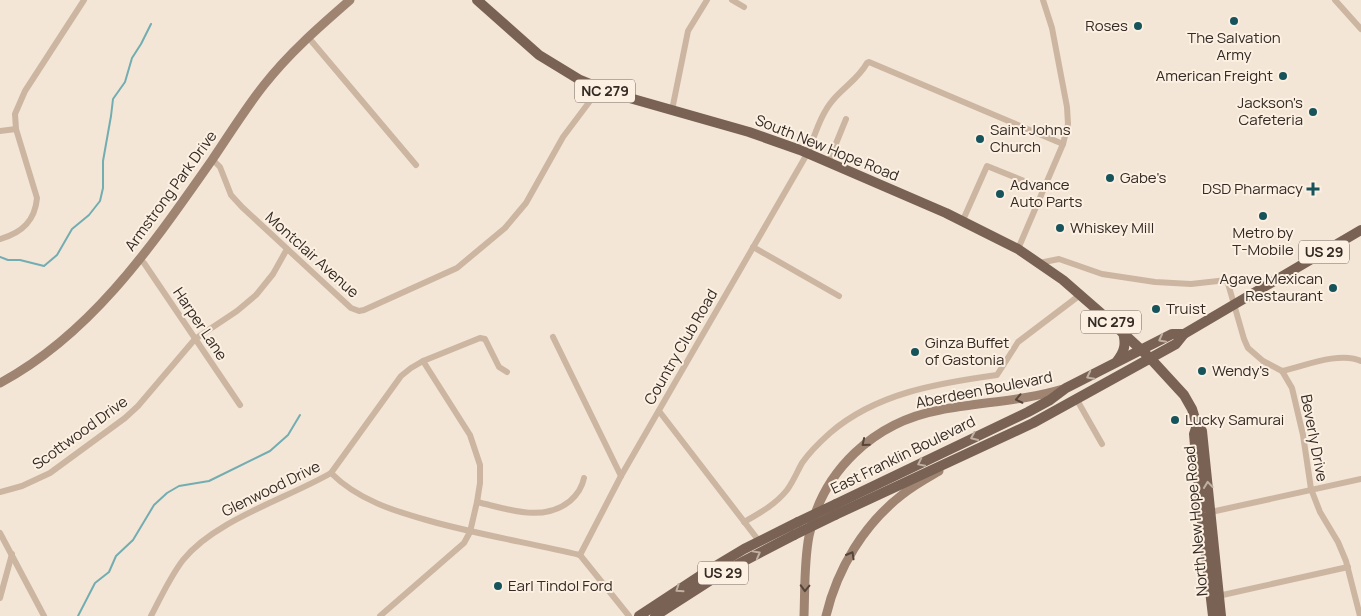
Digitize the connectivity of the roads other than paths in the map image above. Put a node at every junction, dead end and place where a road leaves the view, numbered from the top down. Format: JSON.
{"nodes":[{"id":1,"x":84,"y":0,"type":"edge"},
{"id":2,"x":350,"y":0,"type":"edge"},
{"id":3,"x":477,"y":0,"type":"edge"},
{"id":4,"x":707,"y":0,"type":"edge"},
{"id":5,"x":732,"y":0,"type":"edge"},
{"id":6,"x":1043,"y":0,"type":"edge"},
{"id":7,"x":1335,"y":0,"type":"edge"},
{"id":8,"x":744,"y":7,"type":"dead end"},
{"id":9,"x":1361,"y":29,"type":"edge"},
{"id":10,"x":308,"y":37,"type":"junction"},
{"id":11,"x":599,"y":89,"type":"junction"},
{"id":12,"x":672,"y":110,"type":"junction"},
{"id":13,"x":846,"y":119,"type":"dead end"},
{"id":14,"x":16,"y":129,"type":"junction"},
{"id":15,"x":0,"y":131,"type":"edge"},
{"id":16,"x":1063,"y":144,"type":"junction"},
{"id":17,"x":807,"y":154,"type":"junction"},
{"id":18,"x":212,"y":159,"type":"junction"},
{"id":19,"x":828,"y":162,"type":"junction"},
{"id":20,"x":416,"y":165,"type":"dead end"},
{"id":21,"x":1044,"y":188,"type":"junction"},
{"id":22,"x":963,"y":220,"type":"junction"},
{"id":23,"x":1361,"y":230,"type":"edge"},
{"id":24,"x":0,"y":239,"type":"edge"},
{"id":25,"x":753,"y":247,"type":"junction"},
{"id":26,"x":287,"y":249,"type":"junction"},
{"id":27,"x":1018,"y":249,"type":"junction"},
{"id":28,"x":139,"y":258,"type":"junction"},
{"id":29,"x":1039,"y":263,"type":"junction"},
{"id":30,"x":1080,"y":295,"type":"junction"},
{"id":31,"x":839,"y":296,"type":"dead end"},
{"id":32,"x":1234,"y":305,"type":"junction"},
{"id":33,"x":1123,"y":332,"type":"junction"},
{"id":34,"x":1184,"y":334,"type":"junction"},
{"id":35,"x":553,"y":338,"type":"dead end"},
{"id":36,"x":195,"y":339,"type":"junction"},
{"id":37,"x":1142,"y":350,"type":"junction"},
{"id":38,"x":1150,"y":358,"type":"junction"},
{"id":39,"x":424,"y":361,"type":"junction"},
{"id":40,"x":1361,"y":361,"type":"edge"},
{"id":41,"x":1114,"y":364,"type":"junction"},
{"id":42,"x":1282,"y":371,"type":"junction"},
{"id":43,"x":507,"y":372,"type":"dead end"},
{"id":44,"x":0,"y":383,"type":"edge"},
{"id":45,"x":1066,"y":388,"type":"junction"},
{"id":46,"x":1077,"y":400,"type":"junction"},
{"id":47,"x":240,"y":405,"type":"dead end"},
{"id":48,"x":659,"y":411,"type":"junction"},
{"id":49,"x":1102,"y":444,"type":"dead end"},
{"id":50,"x":958,"y":458,"type":"junction"},
{"id":51,"x":330,"y":473,"type":"junction"},
{"id":52,"x":621,"y":476,"type":"junction"},
{"id":53,"x":584,"y":478,"type":"dead end"},
{"id":54,"x":1361,"y":479,"type":"edge"},
{"id":55,"x":1311,"y":489,"type":"junction"},
{"id":56,"x":0,"y":492,"type":"edge"},
{"id":57,"x":477,"y":502,"type":"junction"},
{"id":58,"x":1206,"y":513,"type":"junction"},
{"id":59,"x":744,"y":522,"type":"junction"},
{"id":60,"x":470,"y":532,"type":"junction"},
{"id":61,"x":0,"y":533,"type":"edge"},
{"id":62,"x":760,"y":541,"type":"junction"},
{"id":63,"x":12,"y":554,"type":"junction"},
{"id":64,"x":580,"y":555,"type":"junction"},
{"id":65,"x":1348,"y":566,"type":"junction"},
{"id":66,"x":1218,"y":596,"type":"junction"},
{"id":67,"x":0,"y":598,"type":"edge"},
{"id":68,"x":44,"y":616,"type":"edge"},
{"id":69,"x":151,"y":616,"type":"edge"},
{"id":70,"x":380,"y":616,"type":"edge"},
{"id":71,"x":629,"y":616,"type":"edge"},
{"id":72,"x":639,"y":616,"type":"edge"},
{"id":73,"x":656,"y":616,"type":"edge"},
{"id":74,"x":804,"y":616,"type":"edge"},
{"id":75,"x":826,"y":616,"type":"edge"},
{"id":76,"x":1213,"y":616,"type":"edge"},
{"id":77,"x":1221,"y":616,"type":"edge"},
{"id":78,"x":1360,"y":616,"type":"edge"}],
"edges":[{"from":1,"to":14,"type":"street"},
{"from":2,"to":10,"type":"main road","name":"Armstrong Park Drive"},
{"from":3,"to":11,"type":"main road","name":"South New Hope Road","number":"NC 279"},
{"from":4,"to":12,"type":"street"},
{"from":5,"to":8,"type":"street"},
{"from":6,"to":16,"type":"street"},
{"from":7,"to":9,"type":"street"},
{"from":10,"to":18,"type":"main road","name":"Armstrong Park Drive"},
{"from":10,"to":20,"type":"street"},
{"from":11,"to":12,"type":"main road","name":"South New Hope Road","number":"NC 279"},
{"from":11,"to":26,"type":"street","name":"Montclair Avenue"},
{"from":12,"to":17,"type":"main road","name":"South New Hope Road","number":"NC 279"},
{"from":13,"to":19,"type":"street"},
{"from":14,"to":15,"type":"street"},
{"from":14,"to":24,"type":"street"},
{"from":16,"to":17,"type":"street","name":"Country Club Road"},
{"from":16,"to":21,"type":"street"},
{"from":17,"to":19,"type":"main road","name":"South New Hope Road","number":"NC 279"},
{"from":17,"to":25,"type":"street","name":"Country Club Road"},
{"from":18,"to":26,"type":"street","name":"Montclair Avenue"},
{"from":18,"to":28,"type":"main road","name":"Armstrong Park Drive"},
{"from":19,"to":22,"type":"main road","name":"South New Hope Road","number":"NC 279"},
{"from":21,"to":22,"type":"street"},
{"from":21,"to":27,"type":"street"},
{"from":22,"to":27,"type":"main road","name":"South New Hope Road","number":"NC 279"},
{"from":23,"to":32,"type":"main road","name":"East Franklin Boulevard","number":"US 29"},
{"from":25,"to":31,"type":"street"},
{"from":25,"to":48,"type":"street","name":"Country Club Road"},
{"from":26,"to":36,"type":"street","name":"Scottwood Drive"},
{"from":27,"to":29,"type":"main road","name":"South New Hope Road","number":"NC 279"},
{"from":28,"to":36,"type":"street","name":"Harper Lane"},
{"from":28,"to":44,"type":"main road","name":"Armstrong Park Drive"},
{"from":29,"to":30,"type":"main road","name":"South New Hope Road","number":"NC 279"},
{"from":29,"to":32,"type":"street"},
{"from":30,"to":33,"type":"main road","name":"South New Hope Road","number":"NC 279"},
{"from":30,"to":59,"type":"street"},
{"from":32,"to":34,"type":"main road","name":"East Franklin Boulevard","number":"US 29"},
{"from":32,"to":42,"type":"street"},
{"from":33,"to":37,"type":"main road","name":"South New Hope Road","number":"NC 279"},
{"from":33,"to":41,"type":"main road"},
{"from":34,"to":37,"type":"main road","name":"East Franklin Boulevard","number":"US 29","one_way":true},
{"from":34,"to":38,"type":"main road","name":"East Franklin Boulevard","number":"US 29"},
{"from":35,"to":52,"type":"street"},
{"from":36,"to":47,"type":"street","name":"Harper Lane"},
{"from":36,"to":56,"type":"street","name":"Scottwood Drive"},
{"from":37,"to":38,"type":"main road","name":"South New Hope Road","number":"NC 279"},
{"from":37,"to":41,"type":"main road","name":"East Franklin Boulevard","number":"US 29"},
{"from":38,"to":46,"type":"main road","name":"East Franklin Boulevard","number":"US 29"},
{"from":38,"to":58,"type":"main road","name":"North New Hope Road","number":"NC 279"},
{"from":39,"to":43,"type":"street"},
{"from":39,"to":51,"type":"street"},
{"from":39,"to":57,"type":"street"},
{"from":40,"to":42,"type":"street"},
{"from":41,"to":45,"type":"main road","name":"East Franklin Boulevard","number":"US 29","one_way":true},
{"from":42,"to":55,"type":"street","name":"Beverly Drive"},
{"from":45,"to":62,"type":"main road","name":"East Franklin Boulevard","number":"US 29","one_way":true,"bridge":true},
{"from":45,"to":74,"type":"main road","name":"Aberdeen Boulevard","one_way":true},
{"from":46,"to":49,"type":"street"},
{"from":46,"to":50,"type":"main road","name":"East Franklin Boulevard","number":"US 29"},
{"from":48,"to":52,"type":"street","name":"Country Club Road"},
{"from":48,"to":59,"type":"street"},
{"from":73,"to":50,"type":"main road","name":"East Franklin Boulevard","number":"US 29","one_way":true,"bridge":true},
{"from":75,"to":50,"type":"main road","one_way":true},
{"from":51,"to":60,"type":"street","name":"Glenwood Drive"},
{"from":51,"to":69,"type":"street","name":"Glenwood Drive"},
{"from":52,"to":64,"type":"street","name":"Country Club Road"},
{"from":53,"to":57,"type":"street"},
{"from":54,"to":55,"type":"street"},
{"from":55,"to":58,"type":"street"},
{"from":55,"to":65,"type":"street","name":"Beverly Drive"},
{"from":57,"to":60,"type":"street"},
{"from":58,"to":66,"type":"main road","name":"North New Hope Road"},
{"from":58,"to":76,"type":"main road","name":"North New Hope Road","number":"NC 279"},
{"from":59,"to":62,"type":"street"},
{"from":60,"to":64,"type":"street","name":"Glenwood Drive"},
{"from":60,"to":70,"type":"street"},
{"from":61,"to":63,"type":"street"},
{"from":62,"to":72,"type":"main road","name":"East Franklin Boulevard","number":"US 29","one_way":true},
{"from":63,"to":67,"type":"street"},
{"from":63,"to":68,"type":"street"},
{"from":64,"to":71,"type":"street"},
{"from":65,"to":66,"type":"street"},
{"from":65,"to":78,"type":"street","name":"Beverly Drive"},
{"from":66,"to":77,"type":"main road","name":"North New Hope Road"}]}
